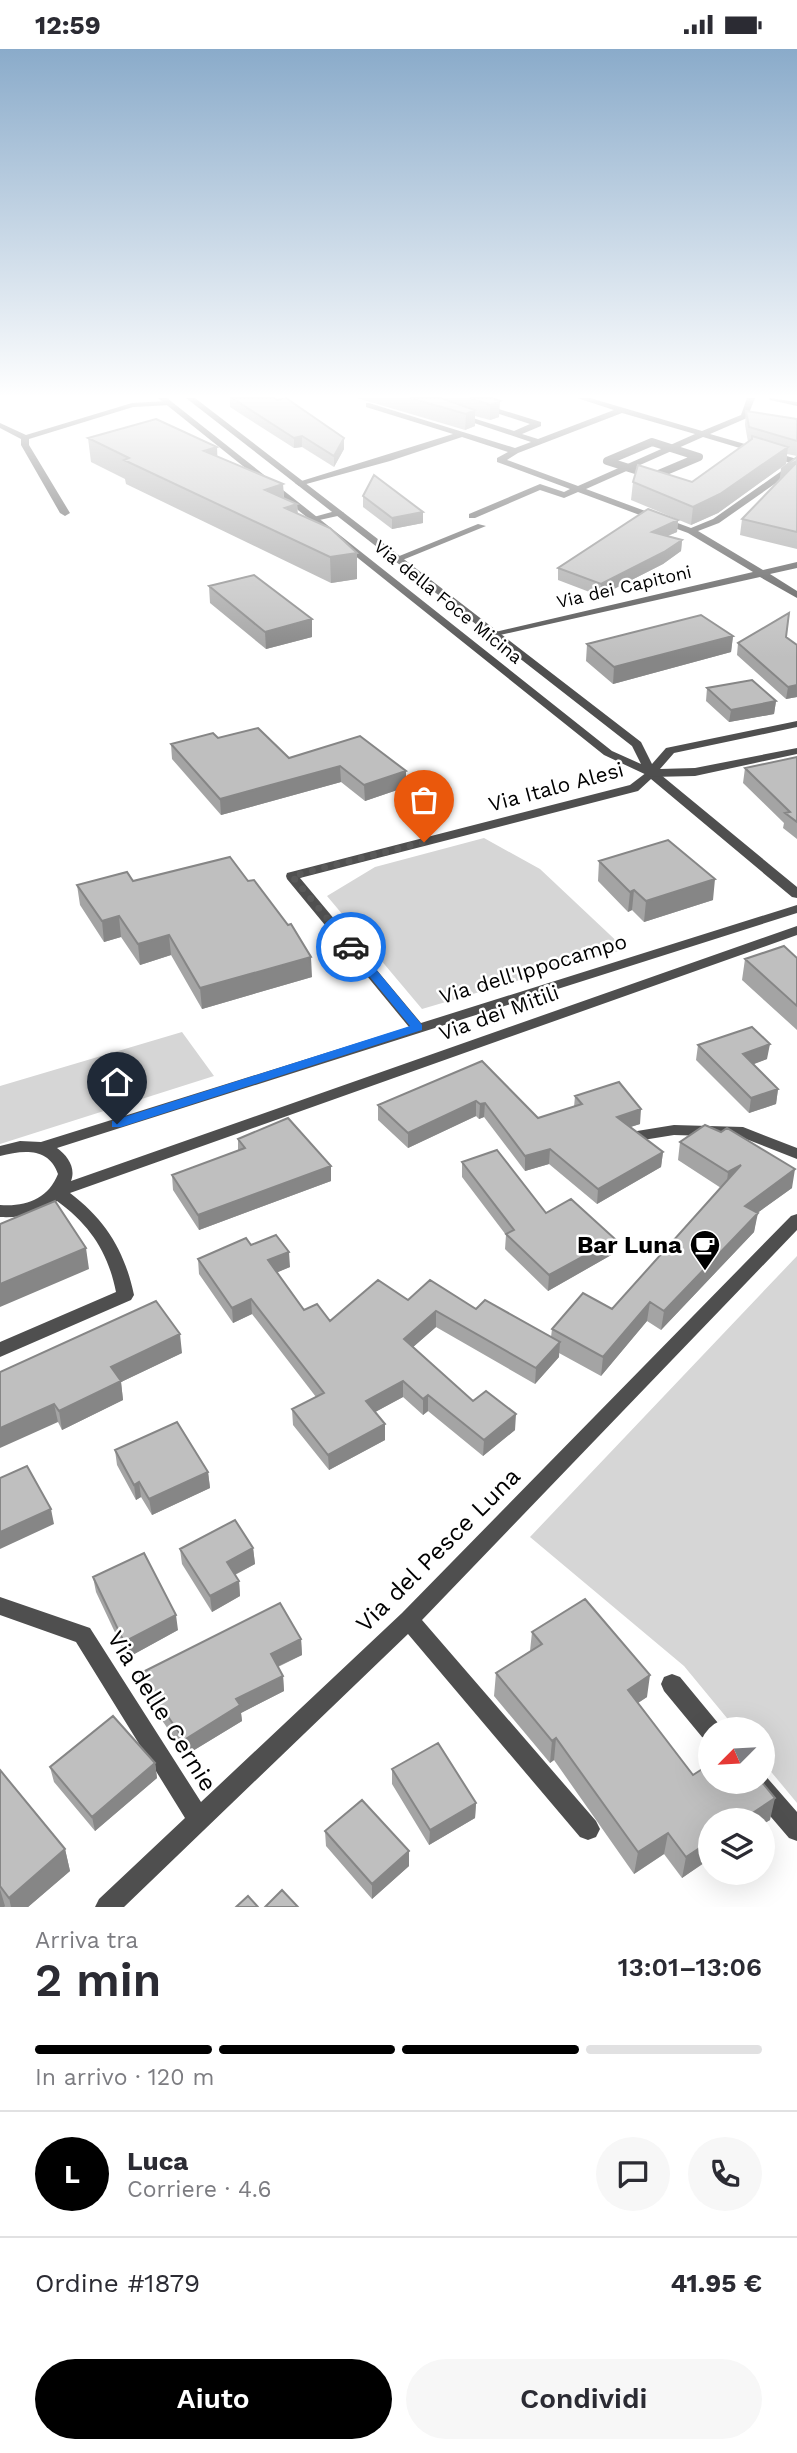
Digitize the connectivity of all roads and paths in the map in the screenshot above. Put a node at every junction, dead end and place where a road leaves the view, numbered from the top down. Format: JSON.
{"nodes":[{"id":1,"x":48,"y":485,"type":"edge"},
{"id":2,"x":272,"y":485,"type":"edge"},
{"id":3,"x":301,"y":485,"type":"edge"},
{"id":4,"x":567,"y":485,"type":"edge"},
{"id":5,"x":589,"y":485,"type":"edge"},
{"id":6,"x":767,"y":485,"type":"edge"},
{"id":7,"x":579,"y":489,"type":"junction"},
{"id":8,"x":65,"y":513,"type":"dead end"},
{"id":9,"x":339,"y":513,"type":"junction"},
{"id":10,"x":472,"y":516,"type":"dead end"},
{"id":11,"x":315,"y":518,"type":"junction"},
{"id":12,"x":481,"y":526,"type":"dead end"},
{"id":13,"x":691,"y":531,"type":"junction"},
{"id":14,"x":397,"y":559,"type":"junction"},
{"id":15,"x":797,"y":565,"type":"edge"},
{"id":16,"x":760,"y":573,"type":"junction"},
{"id":17,"x":797,"y":595,"type":"edge"},
{"id":18,"x":495,"y":635,"type":"junction"},
{"id":19,"x":797,"y":724,"type":"edge"},
{"id":20,"x":797,"y":751,"type":"edge"},
{"id":21,"x":651,"y":773,"type":"junction"},
{"id":22,"x":797,"y":894,"type":"edge"},
{"id":23,"x":797,"y":909,"type":"edge"},
{"id":24,"x":797,"y":930,"type":"edge"},
{"id":25,"x":418,"y":1028,"type":"junction"},
{"id":26,"x":643,"y":1135,"type":"edge"},
{"id":27,"x":41,"y":1148,"type":"junction"},
{"id":28,"x":0,"y":1151,"type":"edge"},
{"id":29,"x":797,"y":1154,"type":"edge"},
{"id":30,"x":58,"y":1192,"type":"junction"},
{"id":31,"x":0,"y":1211,"type":"edge"},
{"id":32,"x":797,"y":1220,"type":"edge"},
{"id":33,"x":0,"y":1350,"type":"edge"},
{"id":34,"x":0,"y":1606,"type":"edge"},
{"id":35,"x":409,"y":1620,"type":"junction"},
{"id":36,"x":671,"y":1684,"type":"dead end"},
{"id":37,"x":699,"y":1717,"type":"edge"},
{"id":38,"x":766,"y":1794,"type":"edge"},
{"id":39,"x":198,"y":1818,"type":"junction"},
{"id":40,"x":588,"y":1829,"type":"dead end"},
{"id":41,"x":797,"y":1830,"type":"edge"},
{"id":42,"x":107,"y":1907,"type":"edge"}],
"edges":[{"from":1,"to":8,"type":"street"},
{"from":2,"to":11,"type":"street","name":"Via della Foce Micina"},
{"from":3,"to":9,"type":"street","name":"Via della Foce Micina"},
{"from":4,"to":7,"type":"street"},
{"from":5,"to":7,"type":"street"},
{"from":6,"to":13,"type":"street"},
{"from":7,"to":10,"type":"street"},
{"from":7,"to":13,"type":"street"},
{"from":9,"to":11,"type":"street"},
{"from":9,"to":14,"type":"street","name":"Via della Foce Micina"},
{"from":11,"to":21,"type":"street","name":"Via della Foce Micina"},
{"from":12,"to":14,"type":"street"},
{"from":13,"to":16,"type":"street"},
{"from":14,"to":18,"type":"street","name":"Via della Foce Micina"},
{"from":15,"to":16,"type":"street","name":"Via dei Capitoni"},
{"from":16,"to":17,"type":"street"},
{"from":16,"to":18,"type":"street","name":"Via dei Capitoni"},
{"from":18,"to":21,"type":"street","name":"Via della Foce Micina"},
{"from":19,"to":21,"type":"street"},
{"from":20,"to":21,"type":"street"},
{"from":21,"to":22,"type":"street","name":"Via della Foce Micina"},
{"from":21,"to":25,"type":"street","name":"Via Italo Alesi"},
{"from":23,"to":25,"type":"street","name":"Via dell'Ippocampo"},
{"from":24,"to":30,"type":"street","name":"Via dei Mitili"},
{"from":25,"to":27,"type":"street","name":"Via dell'Ippocampo"},
{"from":26,"to":29,"type":"street"},
{"from":27,"to":28,"type":"street","name":"Via dell'Ippocampo"},
{"from":27,"to":30,"type":"street"},
{"from":30,"to":31,"type":"street","name":"Via dei Mitili"},
{"from":30,"to":33,"type":"street"},
{"from":32,"to":35,"type":"street","name":"Via del Pesce Luna"},
{"from":34,"to":39,"type":"street","name":"Via delle Cernie"},
{"from":35,"to":39,"type":"street","name":"Via del Pesce Luna"},
{"from":35,"to":40,"type":"street"},
{"from":36,"to":37,"type":"street"},
{"from":38,"to":41,"type":"street"},
{"from":39,"to":42,"type":"street","name":"Via del Pesce Luna"}]}
